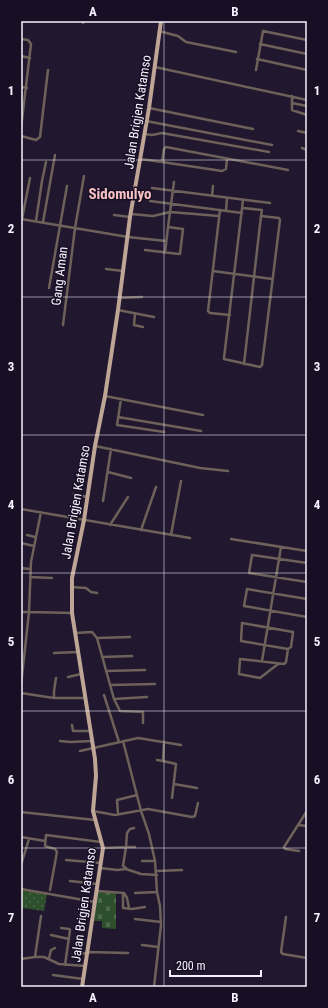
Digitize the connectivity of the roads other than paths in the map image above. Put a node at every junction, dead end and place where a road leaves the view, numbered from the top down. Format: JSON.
{"nodes":[{"id":1,"x":161,"y":21,"type":"edge"},
{"id":2,"x":159,"y":31,"type":"junction"},
{"id":3,"x":21,"y":39,"type":"edge"},
{"id":4,"x":307,"y":40,"type":"edge"},
{"id":5,"x":260,"y":44,"type":"junction"},
{"id":6,"x":236,"y":52,"type":"dead end"},
{"id":7,"x":307,"y":54,"type":"edge"},
{"id":8,"x":21,"y":56,"type":"edge"},
{"id":9,"x":30,"y":58,"type":"junction"},
{"id":10,"x":257,"y":59,"type":"junction"},
{"id":11,"x":154,"y":67,"type":"junction"},
{"id":12,"x":48,"y":70,"type":"dead end"},
{"id":13,"x":256,"y":70,"type":"dead end"},
{"id":14,"x":307,"y":70,"type":"edge"},
{"id":15,"x":21,"y":87,"type":"edge"},
{"id":16,"x":27,"y":88,"type":"junction"},
{"id":17,"x":292,"y":96,"type":"junction"},
{"id":18,"x":307,"y":100,"type":"edge"},
{"id":19,"x":292,"y":103,"type":"junction"},
{"id":20,"x":307,"y":106,"type":"edge"},
{"id":21,"x":149,"y":108,"type":"junction"},
{"id":22,"x":307,"y":115,"type":"edge"},
{"id":23,"x":146,"y":121,"type":"junction"},
{"id":24,"x":21,"y":128,"type":"edge"},
{"id":25,"x":253,"y":129,"type":"dead end"},
{"id":26,"x":298,"y":131,"type":"dead end"},
{"id":27,"x":307,"y":133,"type":"edge"},
{"id":28,"x":143,"y":134,"type":"junction"},
{"id":29,"x":21,"y":136,"type":"edge"},
{"id":30,"x":272,"y":145,"type":"dead end"},
{"id":31,"x":302,"y":148,"type":"dead end"},
{"id":32,"x":307,"y":150,"type":"edge"},
{"id":33,"x":269,"y":152,"type":"dead end"},
{"id":34,"x":55,"y":155,"type":"dead end"},
{"id":35,"x":139,"y":159,"type":"junction"},
{"id":36,"x":227,"y":159,"type":"junction"},
{"id":37,"x":46,"y":162,"type":"dead end"},
{"id":38,"x":162,"y":162,"type":"junction"},
{"id":39,"x":288,"y":170,"type":"dead end"},
{"id":40,"x":84,"y":176,"type":"dead end"},
{"id":41,"x":30,"y":178,"type":"dead end"},
{"id":42,"x":174,"y":182,"type":"dead end"},
{"id":43,"x":67,"y":186,"type":"dead end"},
{"id":44,"x":213,"y":186,"type":"dead end"},
{"id":45,"x":152,"y":188,"type":"dead end"},
{"id":46,"x":173,"y":191,"type":"junction"},
{"id":47,"x":212,"y":196,"type":"junction"},
{"id":48,"x":227,"y":198,"type":"junction"},
{"id":49,"x":244,"y":200,"type":"junction"},
{"id":50,"x":150,"y":201,"type":"dead end"},
{"id":51,"x":263,"y":203,"type":"junction"},
{"id":52,"x":270,"y":203,"type":"dead end"},
{"id":53,"x":171,"y":204,"type":"junction"},
{"id":54,"x":243,"y":208,"type":"junction"},
{"id":55,"x":220,"y":210,"type":"junction"},
{"id":56,"x":262,"y":210,"type":"junction"},
{"id":57,"x":226,"y":211,"type":"junction"},
{"id":58,"x":170,"y":212,"type":"junction"},
{"id":59,"x":242,"y":213,"type":"junction"},
{"id":60,"x":114,"y":215,"type":"dead end"},
{"id":61,"x":131,"y":215,"type":"junction"},
{"id":62,"x":219,"y":216,"type":"junction"},
{"id":63,"x":262,"y":216,"type":"junction"},
{"id":64,"x":22,"y":219,"type":"edge"},
{"id":65,"x":36,"y":221,"type":"junction"},
{"id":66,"x":43,"y":222,"type":"junction"},
{"id":67,"x":60,"y":225,"type":"junction"},
{"id":68,"x":168,"y":227,"type":"junction"},
{"id":69,"x":75,"y":228,"type":"junction"},
{"id":70,"x":128,"y":237,"type":"junction"},
{"id":71,"x":166,"y":241,"type":"junction"},
{"id":72,"x":145,"y":250,"type":"dead end"},
{"id":73,"x":165,"y":253,"type":"junction"},
{"id":74,"x":106,"y":269,"type":"dead end"},
{"id":75,"x":123,"y":271,"type":"junction"},
{"id":76,"x":213,"y":271,"type":"junction"},
{"id":77,"x":234,"y":274,"type":"junction"},
{"id":78,"x":254,"y":277,"type":"junction"},
{"id":79,"x":272,"y":279,"type":"junction"},
{"id":80,"x":49,"y":288,"type":"dead end"},
{"id":81,"x":142,"y":297,"type":"dead end"},
{"id":82,"x":119,"y":298,"type":"junction"},
{"id":83,"x":118,"y":310,"type":"junction"},
{"id":84,"x":135,"y":314,"type":"junction"},
{"id":85,"x":230,"y":315,"type":"junction"},
{"id":86,"x":154,"y":317,"type":"dead end"},
{"id":87,"x":63,"y":325,"type":"dead end"},
{"id":88,"x":143,"y":327,"type":"dead end"},
{"id":89,"x":244,"y":364,"type":"junction"},
{"id":90,"x":105,"y":396,"type":"junction"},
{"id":91,"x":120,"y":399,"type":"junction"},
{"id":92,"x":203,"y":415,"type":"dead end"},
{"id":93,"x":118,"y":417,"type":"junction"},
{"id":94,"x":201,"y":431,"type":"dead end"},
{"id":95,"x":164,"y":432,"type":"dead end"},
{"id":96,"x":95,"y":446,"type":"junction"},
{"id":97,"x":111,"y":449,"type":"junction"},
{"id":98,"x":228,"y":471,"type":"dead end"},
{"id":99,"x":108,"y":472,"type":"junction"},
{"id":100,"x":131,"y":478,"type":"dead end"},
{"id":101,"x":180,"y":481,"type":"dead end"},
{"id":102,"x":156,"y":487,"type":"dead end"},
{"id":103,"x":74,"y":494,"type":"dead end"},
{"id":104,"x":87,"y":497,"type":"junction"},
{"id":105,"x":128,"y":497,"type":"dead end"},
{"id":106,"x":103,"y":501,"type":"dead end"},
{"id":107,"x":21,"y":509,"type":"edge"},
{"id":108,"x":41,"y":512,"type":"junction"},
{"id":109,"x":84,"y":520,"type":"junction"},
{"id":110,"x":110,"y":525,"type":"junction"},
{"id":111,"x":141,"y":530,"type":"junction"},
{"id":112,"x":27,"y":535,"type":"dead end"},
{"id":113,"x":171,"y":535,"type":"junction"},
{"id":114,"x":35,"y":537,"type":"junction"},
{"id":115,"x":190,"y":538,"type":"dead end"},
{"id":116,"x":231,"y":539,"type":"dead end"},
{"id":117,"x":21,"y":543,"type":"edge"},
{"id":118,"x":34,"y":546,"type":"junction"},
{"id":119,"x":281,"y":547,"type":"junction"},
{"id":120,"x":307,"y":551,"type":"edge"},
{"id":121,"x":278,"y":559,"type":"junction"},
{"id":122,"x":307,"y":564,"type":"edge"},
{"id":123,"x":21,"y":568,"type":"edge"},
{"id":124,"x":30,"y":569,"type":"junction"},
{"id":125,"x":30,"y":577,"type":"junction"},
{"id":126,"x":275,"y":577,"type":"junction"},
{"id":127,"x":52,"y":578,"type":"dead end"},
{"id":128,"x":307,"y":582,"type":"edge"},
{"id":129,"x":71,"y":587,"type":"junction"},
{"id":130,"x":97,"y":593,"type":"dead end"},
{"id":131,"x":273,"y":593,"type":"junction"},
{"id":132,"x":307,"y":599,"type":"edge"},
{"id":133,"x":270,"y":610,"type":"junction"},
{"id":134,"x":21,"y":612,"type":"edge"},
{"id":135,"x":29,"y":612,"type":"junction"},
{"id":136,"x":72,"y":613,"type":"junction"},
{"id":137,"x":307,"y":617,"type":"edge"},
{"id":138,"x":267,"y":627,"type":"junction"},
{"id":139,"x":74,"y":633,"type":"junction"},
{"id":140,"x":130,"y":637,"type":"dead end"},
{"id":141,"x":97,"y":638,"type":"junction"},
{"id":142,"x":264,"y":645,"type":"junction"},
{"id":143,"x":288,"y":649,"type":"junction"},
{"id":144,"x":78,"y":652,"type":"junction"},
{"id":145,"x":54,"y":653,"type":"dead end"},
{"id":146,"x":132,"y":656,"type":"dead end"},
{"id":147,"x":102,"y":657,"type":"junction"},
{"id":148,"x":262,"y":661,"type":"junction"},
{"id":149,"x":278,"y":664,"type":"junction"},
{"id":150,"x":145,"y":670,"type":"dead end"},
{"id":151,"x":106,"y":671,"type":"junction"},
{"id":152,"x":82,"y":674,"type":"junction"},
{"id":153,"x":68,"y":676,"type":"dead end"},
{"id":154,"x":56,"y":678,"type":"dead end"},
{"id":155,"x":155,"y":684,"type":"dead end"},
{"id":156,"x":21,"y":685,"type":"edge"},
{"id":157,"x":110,"y":685,"type":"junction"},
{"id":158,"x":21,"y":693,"type":"edge"},
{"id":159,"x":104,"y":695,"type":"dead end"},
{"id":160,"x":147,"y":697,"type":"dead end"},
{"id":161,"x":54,"y":698,"type":"junction"},
{"id":162,"x":86,"y":698,"type":"junction"},
{"id":163,"x":114,"y":699,"type":"junction"},
{"id":164,"x":143,"y":723,"type":"dead end"},
{"id":165,"x":72,"y":725,"type":"dead end"},
{"id":166,"x":90,"y":731,"type":"junction"},
{"id":167,"x":60,"y":741,"type":"dead end"},
{"id":168,"x":92,"y":741,"type":"junction"},
{"id":169,"x":123,"y":741,"type":"junction"},
{"id":170,"x":119,"y":742,"type":"junction"},
{"id":171,"x":164,"y":742,"type":"junction"},
{"id":172,"x":181,"y":745,"type":"dead end"},
{"id":173,"x":94,"y":748,"type":"junction"},
{"id":174,"x":80,"y":751,"type":"dead end"},
{"id":175,"x":157,"y":760,"type":"dead end"},
{"id":176,"x":163,"y":761,"type":"junction"},
{"id":177,"x":174,"y":784,"type":"junction"},
{"id":178,"x":198,"y":788,"type":"dead end"},
{"id":179,"x":137,"y":795,"type":"junction"},
{"id":180,"x":172,"y":798,"type":"dead end"},
{"id":181,"x":198,"y":803,"type":"dead end"},
{"id":182,"x":93,"y":811,"type":"junction"},
{"id":183,"x":141,"y":811,"type":"junction"},
{"id":184,"x":307,"y":811,"type":"edge"},
{"id":185,"x":21,"y":812,"type":"edge"},
{"id":186,"x":118,"y":814,"type":"junction"},
{"id":187,"x":94,"y":820,"type":"junction"},
{"id":188,"x":298,"y":825,"type":"junction"},
{"id":189,"x":307,"y":826,"type":"edge"},
{"id":190,"x":134,"y":828,"type":"dead end"},
{"id":191,"x":21,"y":837,"type":"edge"},
{"id":192,"x":29,"y":839,"type":"junction"},
{"id":193,"x":45,"y":841,"type":"junction"},
{"id":194,"x":101,"y":842,"type":"junction"},
{"id":195,"x":126,"y":847,"type":"junction"},
{"id":196,"x":135,"y":847,"type":"dead end"},
{"id":197,"x":103,"y":848,"type":"junction"},
{"id":198,"x":299,"y":851,"type":"dead end"},
{"id":199,"x":66,"y":860,"type":"dead end"},
{"id":200,"x":142,"y":861,"type":"dead end"},
{"id":201,"x":155,"y":862,"type":"junction"},
{"id":202,"x":21,"y":865,"type":"edge"},
{"id":203,"x":101,"y":866,"type":"junction"},
{"id":204,"x":126,"y":869,"type":"junction"},
{"id":205,"x":182,"y":870,"type":"dead end"},
{"id":206,"x":157,"y":871,"type":"junction"},
{"id":207,"x":157,"y":875,"type":"junction"},
{"id":208,"x":70,"y":881,"type":"dead end"},
{"id":209,"x":98,"y":884,"type":"junction"},
{"id":210,"x":21,"y":888,"type":"edge"},
{"id":211,"x":50,"y":890,"type":"dead end"},
{"id":212,"x":97,"y":890,"type":"junction"},
{"id":213,"x":158,"y":892,"type":"junction"},
{"id":214,"x":123,"y":893,"type":"junction"},
{"id":215,"x":135,"y":893,"type":"dead end"},
{"id":216,"x":95,"y":902,"type":"junction"},
{"id":217,"x":145,"y":907,"type":"dead end"},
{"id":218,"x":129,"y":908,"type":"junction"},
{"id":219,"x":41,"y":916,"type":"dead end"},
{"id":220,"x":286,"y":917,"type":"dead end"},
{"id":221,"x":135,"y":919,"type":"dead end"},
{"id":222,"x":161,"y":922,"type":"junction"},
{"id":223,"x":61,"y":928,"type":"dead end"},
{"id":224,"x":51,"y":936,"type":"dead end"},
{"id":225,"x":69,"y":940,"type":"junction"},
{"id":226,"x":142,"y":945,"type":"dead end"},
{"id":227,"x":158,"y":947,"type":"junction"},
{"id":228,"x":55,"y":948,"type":"dead end"},
{"id":229,"x":87,"y":953,"type":"junction"},
{"id":230,"x":128,"y":953,"type":"dead end"},
{"id":231,"x":35,"y":956,"type":"junction"},
{"id":232,"x":72,"y":956,"type":"dead end"},
{"id":233,"x":48,"y":958,"type":"junction"},
{"id":234,"x":307,"y":958,"type":"edge"},
{"id":235,"x":21,"y":959,"type":"edge"},
{"id":236,"x":65,"y":965,"type":"junction"},
{"id":237,"x":85,"y":966,"type":"junction"},
{"id":238,"x":53,"y":975,"type":"dead end"},
{"id":239,"x":83,"y":979,"type":"junction"},
{"id":240,"x":82,"y":987,"type":"edge"},
{"id":241,"x":154,"y":987,"type":"edge"}],
"edges":[{"from":1,"to":2,"type":"main road","name":"Jalan Brigjen Katamso"},
{"from":2,"to":6,"type":"street"},
{"from":2,"to":11,"type":"main road","name":"Jalan Brigjen Katamso"},
{"from":3,"to":9,"type":"street"},
{"from":4,"to":5,"type":"street"},
{"from":5,"to":7,"type":"street"},
{"from":5,"to":10,"type":"street"},
{"from":8,"to":9,"type":"street"},
{"from":9,"to":16,"type":"street"},
{"from":10,"to":13,"type":"street"},
{"from":10,"to":14,"type":"street"},
{"from":11,"to":17,"type":"street"},
{"from":11,"to":21,"type":"main road","name":"Jalan Brigjen Katamso"},
{"from":12,"to":29,"type":"street"},
{"from":15,"to":16,"type":"street"},
{"from":16,"to":24,"type":"street"},
{"from":17,"to":18,"type":"street"},
{"from":17,"to":19,"type":"street"},
{"from":19,"to":20,"type":"street"},
{"from":19,"to":22,"type":"street"},
{"from":21,"to":23,"type":"main road","name":"Jalan Brigjen Katamso"},
{"from":21,"to":25,"type":"street"},
{"from":23,"to":28,"type":"main road","name":"Jalan Brigjen Katamso"},
{"from":23,"to":30,"type":"street"},
{"from":26,"to":27,"type":"street"},
{"from":28,"to":33,"type":"street"},
{"from":28,"to":35,"type":"main road","name":"Jalan Brigjen Katamso"},
{"from":31,"to":32,"type":"street"},
{"from":34,"to":66,"type":"street"},
{"from":35,"to":38,"type":"street"},
{"from":35,"to":61,"type":"main road","name":"Jalan Brigjen Katamso"},
{"from":36,"to":38,"type":"street"},
{"from":36,"to":38,"type":"street"},
{"from":36,"to":39,"type":"street"},
{"from":37,"to":65,"type":"street"},
{"from":40,"to":69,"type":"street","name":"Gang Aman"},
{"from":41,"to":64,"type":"street"},
{"from":42,"to":46,"type":"street"},
{"from":43,"to":67,"type":"street"},
{"from":44,"to":47,"type":"street"},
{"from":45,"to":46,"type":"street"},
{"from":46,"to":47,"type":"street"},
{"from":46,"to":53,"type":"street"},
{"from":47,"to":48,"type":"street"},
{"from":48,"to":49,"type":"street"},
{"from":48,"to":57,"type":"street"},
{"from":49,"to":51,"type":"street"},
{"from":49,"to":54,"type":"street"},
{"from":50,"to":53,"type":"street"},
{"from":51,"to":52,"type":"street"},
{"from":51,"to":56,"type":"street"},
{"from":53,"to":55,"type":"street"},
{"from":53,"to":58,"type":"street"},
{"from":54,"to":56,"type":"street"},
{"from":54,"to":59,"type":"street"},
{"from":55,"to":57,"type":"street"},
{"from":55,"to":62,"type":"street"},
{"from":56,"to":63,"type":"street"},
{"from":57,"to":59,"type":"street"},
{"from":58,"to":61,"type":"street"},
{"from":58,"to":62,"type":"street"},
{"from":58,"to":68,"type":"street"},
{"from":59,"to":77,"type":"street"},
{"from":60,"to":61,"type":"street"},
{"from":61,"to":70,"type":"main road","name":"Jalan Brigjen Katamso"},
{"from":62,"to":76,"type":"street"},
{"from":63,"to":78,"type":"street"},
{"from":63,"to":79,"type":"street"},
{"from":64,"to":65,"type":"street"},
{"from":65,"to":66,"type":"street"},
{"from":66,"to":67,"type":"street"},
{"from":67,"to":69,"type":"street"},
{"from":67,"to":80,"type":"street"},
{"from":68,"to":71,"type":"street"},
{"from":68,"to":73,"type":"street"},
{"from":69,"to":70,"type":"street"},
{"from":69,"to":87,"type":"street","name":"Gang Aman"},
{"from":70,"to":71,"type":"street"},
{"from":70,"to":75,"type":"main road","name":"Jalan Brigjen Katamso"},
{"from":71,"to":73,"type":"street"},
{"from":72,"to":73,"type":"street"},
{"from":74,"to":75,"type":"street"},
{"from":75,"to":82,"type":"main road","name":"Jalan Brigjen Katamso"},
{"from":76,"to":77,"type":"street"},
{"from":76,"to":85,"type":"street"},
{"from":77,"to":78,"type":"street"},
{"from":77,"to":85,"type":"street"},
{"from":78,"to":79,"type":"street"},
{"from":78,"to":89,"type":"street"},
{"from":79,"to":89,"type":"street"},
{"from":81,"to":82,"type":"street"},
{"from":82,"to":83,"type":"main road","name":"Jalan Brigjen Katamso"},
{"from":83,"to":84,"type":"street"},
{"from":83,"to":90,"type":"main road","name":"Jalan Brigjen Katamso"},
{"from":84,"to":86,"type":"street"},
{"from":84,"to":88,"type":"street"},
{"from":85,"to":89,"type":"street"},
{"from":90,"to":91,"type":"street"},
{"from":90,"to":96,"type":"main road","name":"Jalan Brigjen Katamso"},
{"from":91,"to":92,"type":"street"},
{"from":91,"to":93,"type":"street"},
{"from":93,"to":94,"type":"street"},
{"from":93,"to":95,"type":"street"},
{"from":96,"to":97,"type":"street"},
{"from":96,"to":104,"type":"main road","name":"Jalan Brigjen Katamso"},
{"from":97,"to":98,"type":"street"},
{"from":97,"to":99,"type":"street"},
{"from":99,"to":100,"type":"street"},
{"from":99,"to":106,"type":"street"},
{"from":101,"to":113,"type":"street"},
{"from":102,"to":111,"type":"street"},
{"from":103,"to":104,"type":"street"},
{"from":104,"to":109,"type":"main road","name":"Jalan Brigjen Katamso"},
{"from":105,"to":110,"type":"street"},
{"from":107,"to":108,"type":"street"},
{"from":108,"to":109,"type":"street"},
{"from":108,"to":114,"type":"street"},
{"from":109,"to":110,"type":"street"},
{"from":109,"to":129,"type":"main road","name":"Jalan Brigjen Katamso"},
{"from":110,"to":111,"type":"street"},
{"from":111,"to":113,"type":"street"},
{"from":112,"to":114,"type":"street"},
{"from":113,"to":115,"type":"street"},
{"from":114,"to":118,"type":"street"},
{"from":116,"to":119,"type":"street"},
{"from":117,"to":118,"type":"street"},
{"from":118,"to":124,"type":"street"},
{"from":119,"to":120,"type":"street"},
{"from":119,"to":121,"type":"street"},
{"from":121,"to":122,"type":"street"},
{"from":121,"to":126,"type":"street"},
{"from":121,"to":126,"type":"street"},
{"from":123,"to":124,"type":"street"},
{"from":124,"to":125,"type":"street"},
{"from":125,"to":127,"type":"street"},
{"from":125,"to":135,"type":"street"},
{"from":126,"to":128,"type":"street"},
{"from":126,"to":131,"type":"street"},
{"from":129,"to":130,"type":"street"},
{"from":129,"to":136,"type":"main road","name":"Jalan Brigjen Katamso"},
{"from":131,"to":132,"type":"street"},
{"from":131,"to":133,"type":"street"},
{"from":131,"to":133,"type":"street"},
{"from":133,"to":137,"type":"street"},
{"from":133,"to":138,"type":"street"},
{"from":134,"to":135,"type":"street"},
{"from":135,"to":136,"type":"street"},
{"from":135,"to":156,"type":"street"},
{"from":136,"to":139,"type":"main road","name":"Jalan Brigjen Katamso"},
{"from":138,"to":142,"type":"street"},
{"from":138,"to":142,"type":"street"},
{"from":138,"to":143,"type":"street"},
{"from":139,"to":141,"type":"street"},
{"from":139,"to":144,"type":"main road","name":"Jalan Brigjen Katamso"},
{"from":140,"to":141,"type":"street"},
{"from":141,"to":147,"type":"street"},
{"from":142,"to":143,"type":"street"},
{"from":142,"to":148,"type":"street"},
{"from":143,"to":149,"type":"street"},
{"from":144,"to":145,"type":"street"},
{"from":144,"to":152,"type":"main road","name":"Jalan Brigjen Katamso"},
{"from":146,"to":147,"type":"street"},
{"from":147,"to":151,"type":"street"},
{"from":148,"to":149,"type":"street"},
{"from":148,"to":149,"type":"street"},
{"from":150,"to":151,"type":"street"},
{"from":151,"to":157,"type":"street"},
{"from":152,"to":153,"type":"street"},
{"from":152,"to":162,"type":"main road","name":"Jalan Brigjen Katamso"},
{"from":154,"to":161,"type":"street"},
{"from":155,"to":157,"type":"street"},
{"from":157,"to":163,"type":"street"},
{"from":158,"to":161,"type":"street"},
{"from":159,"to":170,"type":"street"},
{"from":160,"to":163,"type":"street"},
{"from":161,"to":162,"type":"street"},
{"from":162,"to":166,"type":"main road","name":"Jalan Brigjen Katamso"},
{"from":163,"to":164,"type":"street"},
{"from":165,"to":166,"type":"street"},
{"from":166,"to":168,"type":"main road","name":"Jalan Brigjen Katamso"},
{"from":167,"to":168,"type":"street"},
{"from":168,"to":173,"type":"main road","name":"Jalan Brigjen Katamso"},
{"from":169,"to":170,"type":"street"},
{"from":169,"to":171,"type":"street"},
{"from":169,"to":179,"type":"street"},
{"from":170,"to":173,"type":"street"},
{"from":171,"to":172,"type":"street"},
{"from":171,"to":176,"type":"street"},
{"from":173,"to":174,"type":"street"},
{"from":173,"to":182,"type":"main road","name":"Jalan Brigjen Katamso"},
{"from":175,"to":176,"type":"street"},
{"from":176,"to":177,"type":"street"},
{"from":177,"to":178,"type":"street"},
{"from":177,"to":180,"type":"street"},
{"from":179,"to":183,"type":"street"},
{"from":179,"to":186,"type":"street"},
{"from":181,"to":183,"type":"street"},
{"from":182,"to":186,"type":"street"},
{"from":182,"to":187,"type":"main road","name":"Jalan Brigjen Katamso"},
{"from":183,"to":186,"type":"street"},
{"from":183,"to":201,"type":"street"},
{"from":184,"to":188,"type":"street"},
{"from":185,"to":187,"type":"street"},
{"from":187,"to":194,"type":"main road","name":"Jalan Brigjen Katamso"},
{"from":188,"to":189,"type":"street"},
{"from":188,"to":198,"type":"street"},
{"from":190,"to":195,"type":"street"},
{"from":191,"to":192,"type":"street"},
{"from":192,"to":193,"type":"street"},
{"from":192,"to":202,"type":"street"},
{"from":193,"to":194,"type":"street"},
{"from":193,"to":211,"type":"street"},
{"from":194,"to":197,"type":"main road","name":"Jalan Brigjen Katamso"},
{"from":195,"to":196,"type":"street"},
{"from":195,"to":197,"type":"street"},
{"from":195,"to":204,"type":"street"},
{"from":197,"to":203,"type":"main road","name":"Jalan Brigjen Katamso"},
{"from":199,"to":203,"type":"street"},
{"from":200,"to":201,"type":"street"},
{"from":201,"to":206,"type":"street"},
{"from":203,"to":204,"type":"street"},
{"from":203,"to":209,"type":"main road","name":"Jalan Brigjen Katamso"},
{"from":204,"to":207,"type":"street"},
{"from":205,"to":206,"type":"street"},
{"from":206,"to":207,"type":"street"},
{"from":207,"to":213,"type":"street"},
{"from":208,"to":209,"type":"street"},
{"from":209,"to":212,"type":"main road","name":"Jalan Brigjen Katamso"},
{"from":210,"to":216,"type":"street"},
{"from":212,"to":214,"type":"street"},
{"from":212,"to":216,"type":"main road","name":"Jalan Brigjen Katamso"},
{"from":213,"to":215,"type":"street"},
{"from":213,"to":222,"type":"street"},
{"from":214,"to":218,"type":"street"},
{"from":214,"to":218,"type":"street"},
{"from":216,"to":229,"type":"main road","name":"Jalan Brigjen Katamso"},
{"from":217,"to":218,"type":"street"},
{"from":219,"to":231,"type":"street"},
{"from":220,"to":234,"type":"street"},
{"from":221,"to":222,"type":"street"},
{"from":222,"to":227,"type":"street"},
{"from":223,"to":225,"type":"street"},
{"from":224,"to":225,"type":"street"},
{"from":225,"to":236,"type":"street"},
{"from":226,"to":227,"type":"street"},
{"from":227,"to":241,"type":"street"},
{"from":228,"to":233,"type":"street"},
{"from":229,"to":230,"type":"street"},
{"from":229,"to":232,"type":"street"},
{"from":229,"to":237,"type":"main road","name":"Jalan Brigjen Katamso"},
{"from":231,"to":233,"type":"street"},
{"from":231,"to":235,"type":"street"},
{"from":233,"to":236,"type":"street"},
{"from":236,"to":237,"type":"street"},
{"from":237,"to":239,"type":"main road","name":"Jalan Brigjen Katamso"},
{"from":238,"to":239,"type":"street"},
{"from":239,"to":240,"type":"main road","name":"Jalan Brigjen Katamso"}]}
